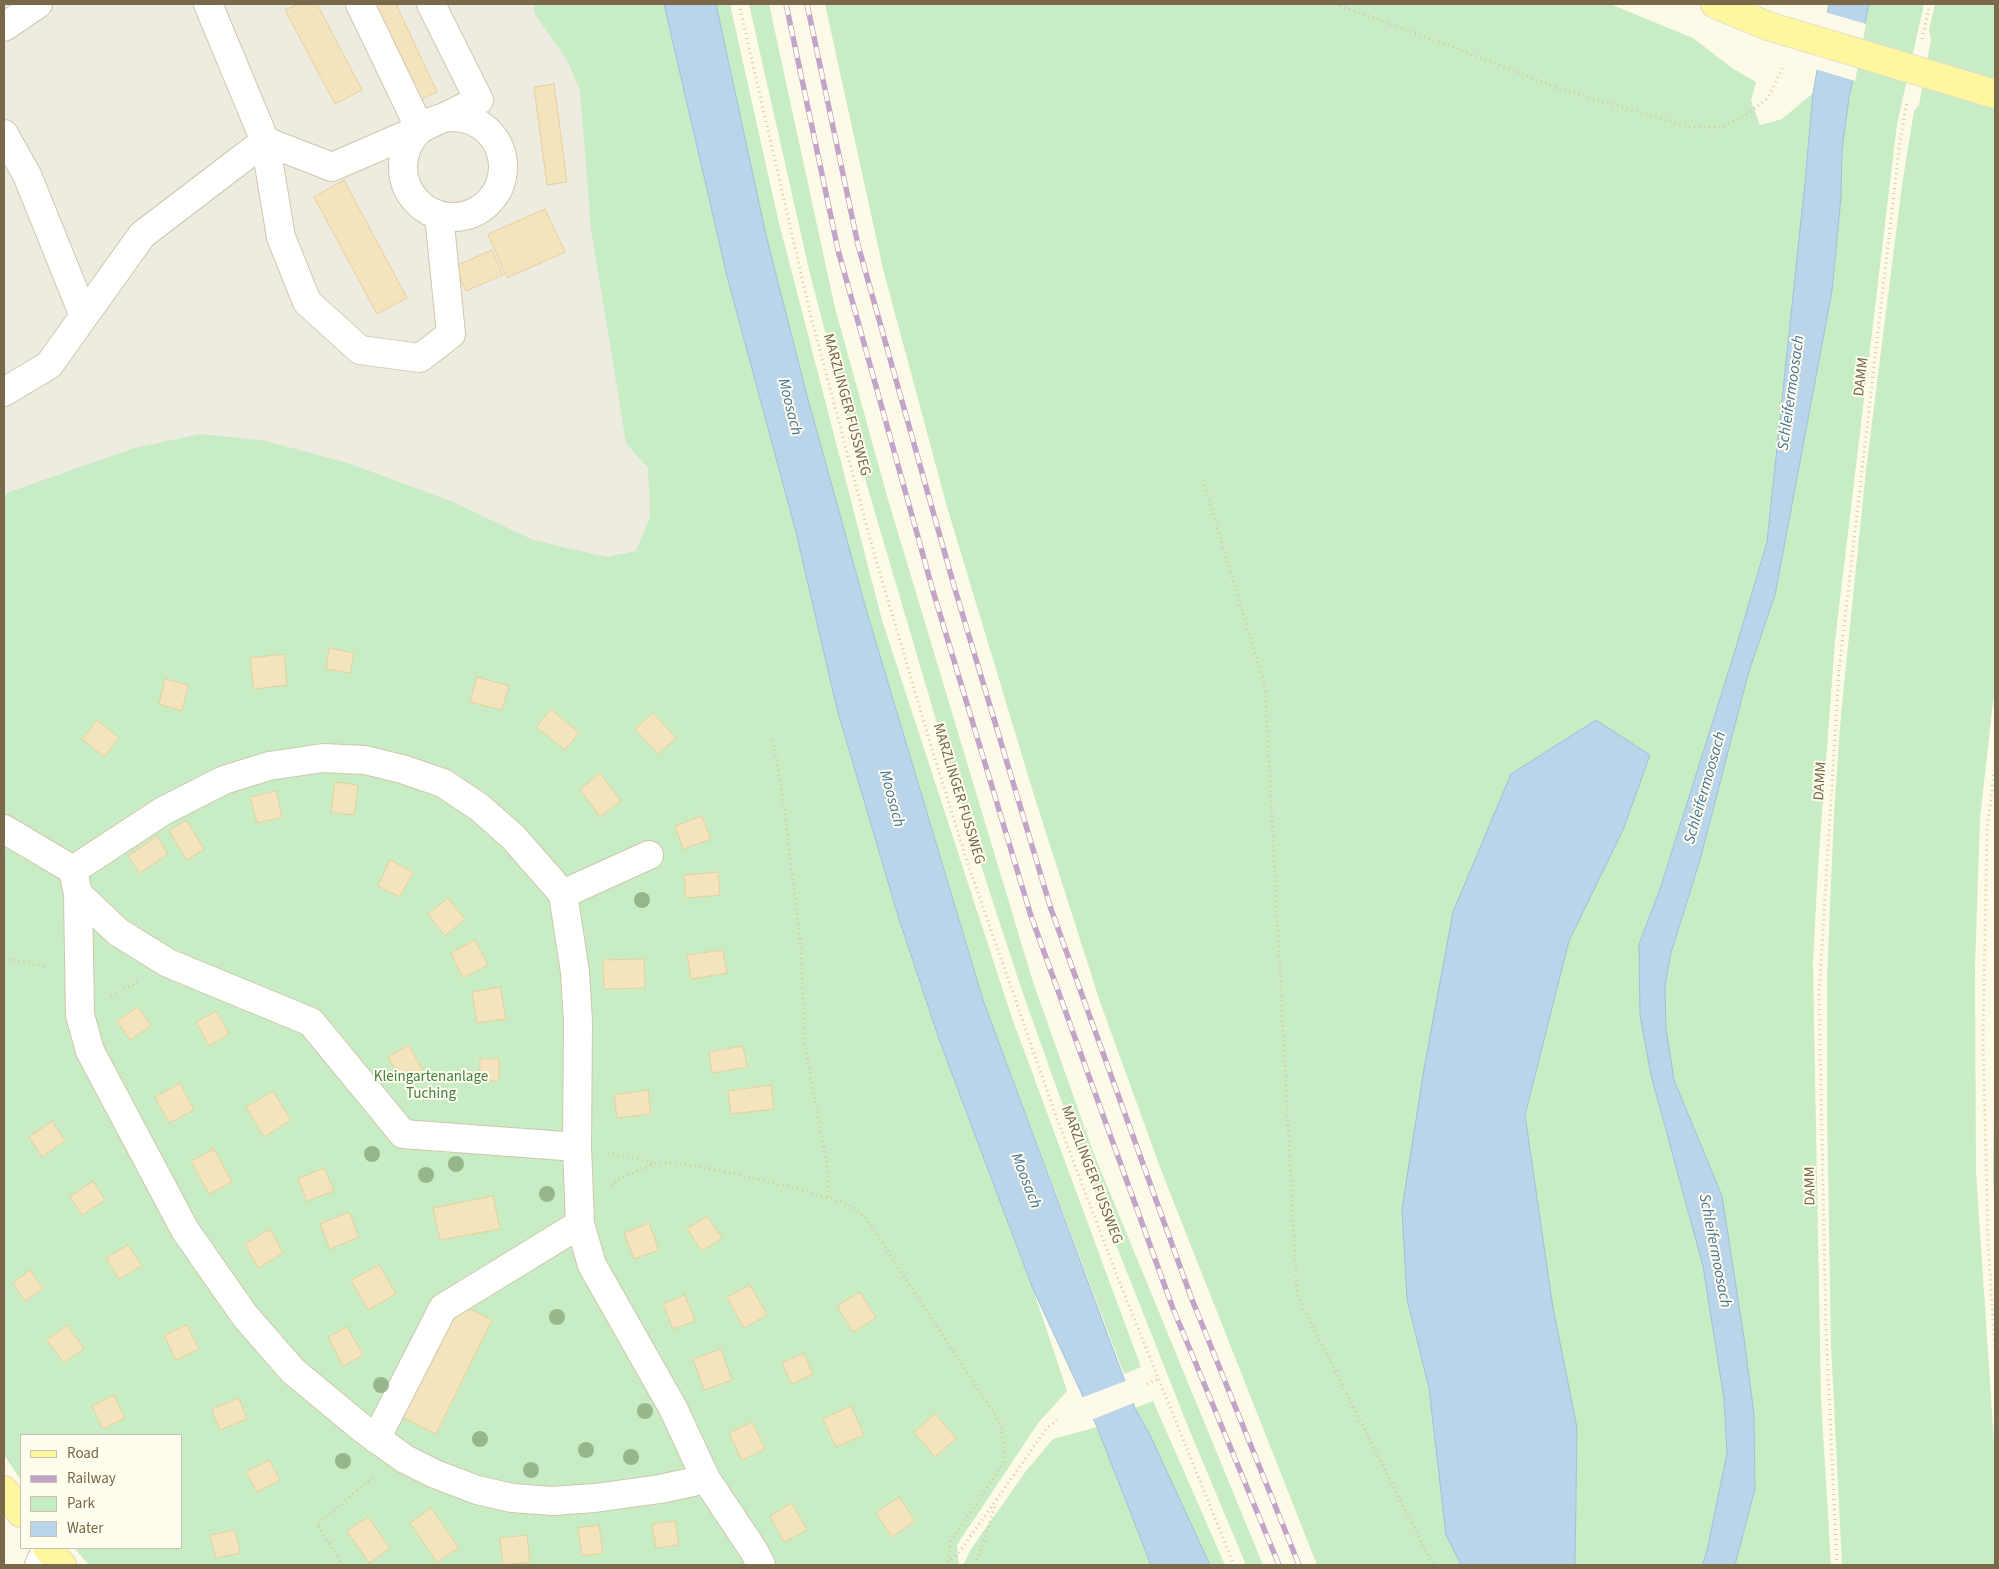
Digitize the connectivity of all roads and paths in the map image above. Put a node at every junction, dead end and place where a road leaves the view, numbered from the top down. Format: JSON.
{"nodes":[{"id":1,"x":38,"y":4,"type":"edge"},
{"id":2,"x":208,"y":4,"type":"edge"},
{"id":3,"x":360,"y":4,"type":"edge"},
{"id":4,"x":432,"y":4,"type":"edge"},
{"id":5,"x":739,"y":4,"type":"edge"},
{"id":6,"x":1335,"y":4,"type":"edge"},
{"id":7,"x":1715,"y":4,"type":"edge"},
{"id":8,"x":1930,"y":4,"type":"edge"},
{"id":9,"x":4,"y":27,"type":"edge"},
{"id":10,"x":1921,"y":42,"type":"dead end"},
{"id":11,"x":1786,"y":60,"type":"dead end"},
{"id":12,"x":1995,"y":94,"type":"edge"},
{"id":13,"x":1908,"y":97,"type":"dead end"},
{"id":14,"x":420,"y":128,"type":"junction"},
{"id":15,"x":4,"y":134,"type":"edge"},
{"id":16,"x":265,"y":141,"type":"junction"},
{"id":17,"x":439,"y":215,"type":"junction"},
{"id":18,"x":84,"y":316,"type":"junction"},
{"id":19,"x":4,"y":392,"type":"edge"},
{"id":20,"x":1203,"y":480,"type":"dead end"},
{"id":21,"x":773,"y":740,"type":"dead end"},
{"id":22,"x":1995,"y":765,"type":"edge"},
{"id":23,"x":4,"y":829,"type":"edge"},
{"id":24,"x":649,"y":854,"type":"dead end"},
{"id":25,"x":76,"y":882,"type":"junction"},
{"id":26,"x":563,"y":894,"type":"junction"},
{"id":27,"x":4,"y":958,"type":"edge"},
{"id":28,"x":168,"y":963,"type":"junction"},
{"id":29,"x":79,"y":974,"type":"junction"},
{"id":30,"x":80,"y":1015,"type":"junction"},
{"id":31,"x":577,"y":1147,"type":"junction"},
{"id":32,"x":656,"y":1163,"type":"junction"},
{"id":33,"x":828,"y":1198,"type":"junction"},
{"id":34,"x":580,"y":1224,"type":"junction"},
{"id":35,"x":1995,"y":1348,"type":"edge"},
{"id":36,"x":1158,"y":1379,"type":"junction"},
{"id":37,"x":1147,"y":1384,"type":"dead end"},
{"id":38,"x":1057,"y":1420,"type":"dead end"},
{"id":39,"x":376,"y":1438,"type":"junction"},
{"id":40,"x":405,"y":1458,"type":"junction"},
{"id":41,"x":706,"y":1479,"type":"junction"},
{"id":42,"x":4,"y":1490,"type":"edge"},
{"id":43,"x":996,"y":1502,"type":"junction"},
{"id":44,"x":20,"y":1512,"type":"edge"},
{"id":45,"x":47,"y":1549,"type":"edge"},
{"id":46,"x":48,"y":1549,"type":"edge"},
{"id":47,"x":948,"y":1562,"type":"junction"},
{"id":48,"x":39,"y":1565,"type":"edge"},
{"id":49,"x":62,"y":1565,"type":"edge"},
{"id":50,"x":343,"y":1565,"type":"edge"},
{"id":51,"x":761,"y":1565,"type":"edge"},
{"id":52,"x":943,"y":1565,"type":"edge"},
{"id":53,"x":976,"y":1565,"type":"edge"},
{"id":54,"x":1234,"y":1565,"type":"edge"},
{"id":55,"x":1433,"y":1565,"type":"edge"},
{"id":56,"x":1837,"y":1565,"type":"edge"}],
"edges":[{"from":1,"to":9,"type":"lane"},
{"from":2,"to":16,"type":"lane"},
{"from":3,"to":14,"type":"lane"},
{"from":4,"to":14,"type":"lane"},
{"from":5,"to":36,"type":"path","name":"MARZLINGER FUSSWEG"},
{"from":6,"to":11,"type":"path"},
{"from":7,"to":12,"type":"main road","bridge":true},
{"from":8,"to":10,"type":"path"},
{"from":13,"to":56,"type":"path","name":"DAMM"},
{"from":14,"to":16,"type":"lane"},
{"from":14,"to":17,"type":"lane"},
{"from":14,"to":17,"type":"lane"},
{"from":15,"to":18,"type":"lane"},
{"from":16,"to":17,"type":"lane"},
{"from":16,"to":18,"type":"lane"},
{"from":18,"to":19,"type":"lane"},
{"from":20,"to":55,"type":"path"},
{"from":21,"to":33,"type":"path"},
{"from":22,"to":35,"type":"path"},
{"from":23,"to":25,"type":"lane"},
{"from":24,"to":26,"type":"lane"},
{"from":25,"to":26,"type":"lane"},
{"from":25,"to":28,"type":"lane"},
{"from":25,"to":29,"type":"lane"},
{"from":26,"to":31,"type":"lane"},
{"from":27,"to":29,"type":"path"},
{"from":28,"to":30,"type":"path"},
{"from":28,"to":31,"type":"lane"},
{"from":29,"to":30,"type":"lane"},
{"from":30,"to":39,"type":"lane"},
{"from":31,"to":32,"type":"path"},
{"from":31,"to":34,"type":"lane"},
{"from":32,"to":33,"type":"path"},
{"from":32,"to":34,"type":"path"},
{"from":33,"to":47,"type":"path"},
{"from":34,"to":39,"type":"lane"},
{"from":34,"to":41,"type":"lane"},
{"from":36,"to":37,"type":"path"},
{"from":36,"to":54,"type":"path","name":"MARZLINGER FUSSWEG"},
{"from":38,"to":43,"type":"path"},
{"from":39,"to":40,"type":"lane"},
{"from":40,"to":41,"type":"lane"},
{"from":40,"to":50,"type":"path"},
{"from":41,"to":51,"type":"lane"},
{"from":42,"to":44,"type":"main road"},
{"from":43,"to":47,"type":"path"},
{"from":43,"to":53,"type":"path"},
{"from":45,"to":48,"type":"lane"},
{"from":46,"to":49,"type":"main road"},
{"from":47,"to":52,"type":"path"}]}
